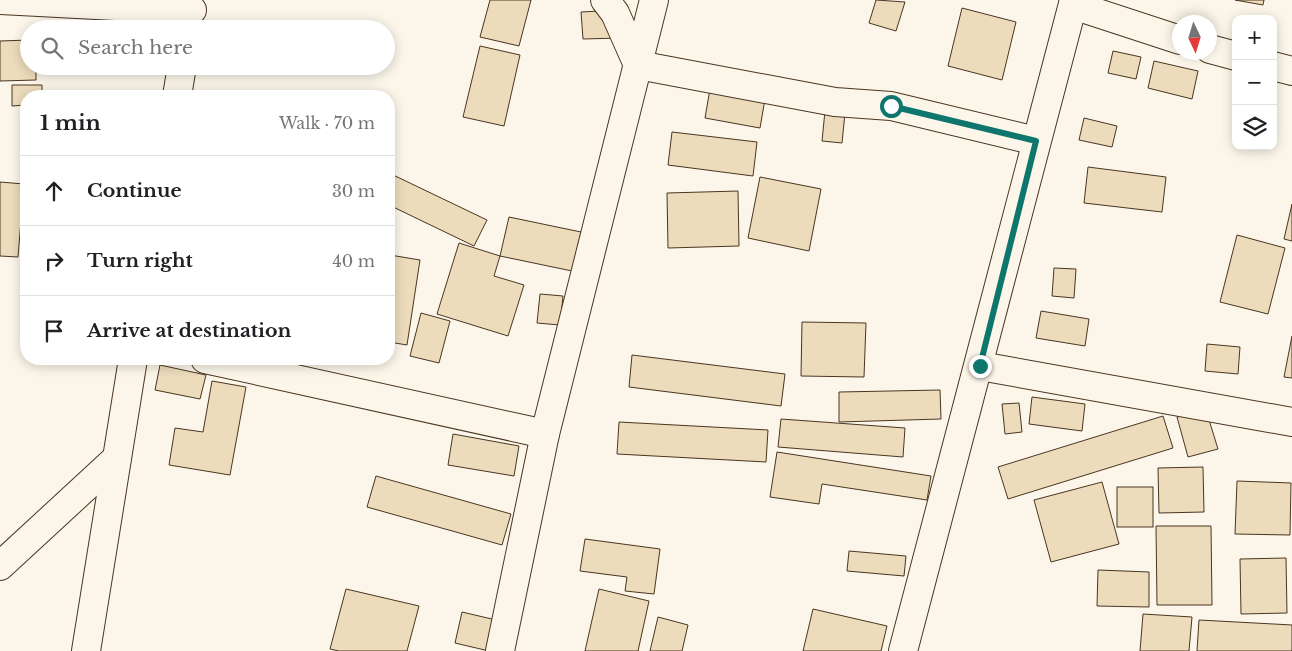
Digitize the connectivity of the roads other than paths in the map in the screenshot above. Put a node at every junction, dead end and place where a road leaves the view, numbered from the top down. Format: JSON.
{"nodes":[{"id":1,"x":0,"y":0,"type":"edge"},
{"id":2,"x":605,"y":0,"type":"edge"},
{"id":3,"x":654,"y":0,"type":"edge"},
{"id":4,"x":1074,"y":3,"type":"edge"},
{"id":5,"x":191,"y":13,"type":"edge"},
{"id":6,"x":1172,"y":37,"type":"edge"},
{"id":7,"x":1217,"y":50,"type":"edge"},
{"id":8,"x":1232,"y":55,"type":"edge"},
{"id":9,"x":638,"y":65,"type":"junction"},
{"id":10,"x":1277,"y":67,"type":"edge"},
{"id":11,"x":1292,"y":71,"type":"edge"},
{"id":12,"x":180,"y":75,"type":"edge"},
{"id":13,"x":178,"y":90,"type":"edge"},
{"id":14,"x":1036,"y":141,"type":"junction"},
{"id":15,"x":132,"y":365,"type":"edge"},
{"id":16,"x":232,"y":365,"type":"edge"},
{"id":17,"x":980,"y":366,"type":"junction"},
{"id":18,"x":1292,"y":422,"type":"edge"},
{"id":19,"x":545,"y":434,"type":"junction"},
{"id":20,"x":117,"y":458,"type":"junction"},
{"id":21,"x":0,"y":566,"type":"edge"},
{"id":22,"x":86,"y":651,"type":"edge"},
{"id":23,"x":500,"y":651,"type":"edge"},
{"id":24,"x":903,"y":651,"type":"edge"}],
"edges":[{"from":1,"to":5,"type":"street"},
{"from":2,"to":9,"type":"street"},
{"from":3,"to":9,"type":"street"},
{"from":4,"to":6,"type":"street"},
{"from":4,"to":14,"type":"street"},
{"from":7,"to":8,"type":"street"},
{"from":9,"to":14,"type":"street"},
{"from":9,"to":19,"type":"street"},
{"from":10,"to":11,"type":"street"},
{"from":12,"to":13,"type":"street"},
{"from":14,"to":17,"type":"street"},
{"from":15,"to":20,"type":"street"},
{"from":16,"to":19,"type":"street"},
{"from":17,"to":18,"type":"street"},
{"from":17,"to":24,"type":"street"},
{"from":19,"to":23,"type":"street"},
{"from":20,"to":21,"type":"street"},
{"from":20,"to":22,"type":"street"}]}
